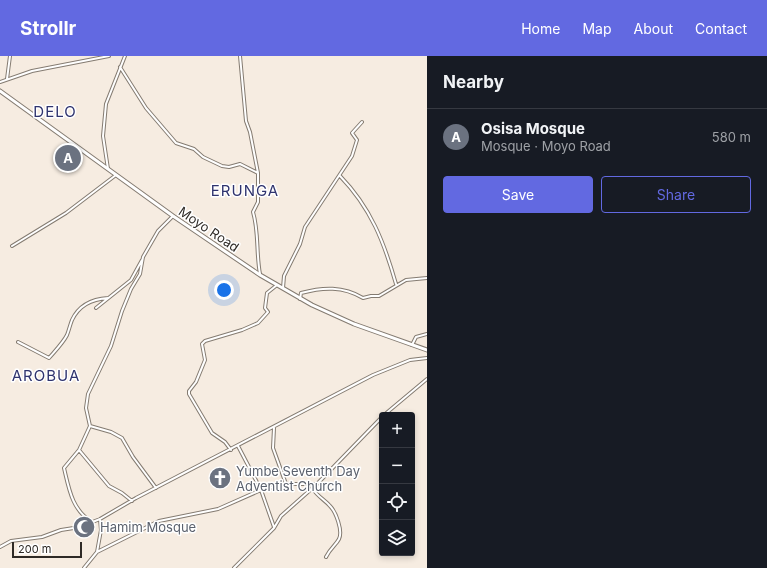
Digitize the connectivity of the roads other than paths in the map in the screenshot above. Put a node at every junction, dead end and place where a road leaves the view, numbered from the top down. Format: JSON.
{"nodes":[{"id":1,"x":10,"y":56,"type":"edge"},
{"id":2,"x":109,"y":56,"type":"edge"},
{"id":3,"x":125,"y":56,"type":"edge"},
{"id":4,"x":240,"y":56,"type":"edge"},
{"id":5,"x":120,"y":66,"type":"junction"},
{"id":6,"x":7,"y":79,"type":"junction"},
{"id":7,"x":0,"y":82,"type":"edge"},
{"id":8,"x":1,"y":90,"type":"edge"},
{"id":9,"x":362,"y":122,"type":"dead end"},
{"id":10,"x":108,"y":169,"type":"junction"},
{"id":11,"x":258,"y":173,"type":"junction"},
{"id":12,"x":116,"y":175,"type":"junction"},
{"id":13,"x":340,"y":176,"type":"junction"},
{"id":14,"x":172,"y":216,"type":"junction"},
{"id":15,"x":12,"y":246,"type":"dead end"},
{"id":16,"x":143,"y":257,"type":"junction"},
{"id":17,"x":260,"y":275,"type":"junction"},
{"id":18,"x":427,"y":278,"type":"edge"},
{"id":19,"x":396,"y":284,"type":"junction"},
{"id":20,"x":277,"y":285,"type":"junction"},
{"id":21,"x":283,"y":289,"type":"junction"},
{"id":22,"x":108,"y":298,"type":"junction"},
{"id":23,"x":300,"y":299,"type":"junction"},
{"id":24,"x":96,"y":308,"type":"dead end"},
{"id":25,"x":427,"y":334,"type":"edge"},
{"id":26,"x":18,"y":342,"type":"dead end"},
{"id":27,"x":412,"y":345,"type":"junction"},
{"id":28,"x":427,"y":350,"type":"edge"},
{"id":29,"x":427,"y":358,"type":"edge"},
{"id":30,"x":427,"y":379,"type":"edge"},
{"id":31,"x":388,"y":412,"type":"edge"},
{"id":32,"x":379,"y":420,"type":"edge"},
{"id":33,"x":90,"y":426,"type":"junction"},
{"id":34,"x":274,"y":428,"type":"junction"},
{"id":35,"x":238,"y":446,"type":"junction"},
{"id":36,"x":79,"y":450,"type":"junction"},
{"id":37,"x":231,"y":450,"type":"junction"},
{"id":38,"x":286,"y":484,"type":"junction"},
{"id":39,"x":317,"y":484,"type":"junction"},
{"id":40,"x":156,"y":488,"type":"junction"},
{"id":41,"x":312,"y":488,"type":"junction"},
{"id":42,"x":261,"y":490,"type":"junction"},
{"id":43,"x":132,"y":501,"type":"junction"},
{"id":44,"x":100,"y":519,"type":"junction"},
{"id":45,"x":92,"y":522,"type":"junction"},
{"id":46,"x":274,"y":528,"type":"junction"},
{"id":47,"x":0,"y":547,"type":"edge"},
{"id":48,"x":97,"y":552,"type":"junction"},
{"id":49,"x":326,"y":557,"type":"dead end"},
{"id":50,"x":84,"y":568,"type":"edge"},
{"id":51,"x":234,"y":568,"type":"edge"}],
"edges":[{"from":1,"to":6,"type":"street"},
{"from":2,"to":6,"type":"street"},
{"from":3,"to":5,"type":"street"},
{"from":4,"to":11,"type":"street"},
{"from":5,"to":10,"type":"street"},
{"from":5,"to":11,"type":"street"},
{"from":6,"to":7,"type":"street"},
{"from":8,"to":10,"type":"main road","name":"Moyo Road"},
{"from":9,"to":13,"type":"street"},
{"from":10,"to":12,"type":"main road","name":"Moyo Road"},
{"from":11,"to":17,"type":"street"},
{"from":12,"to":14,"type":"main road","name":"Moyo Road"},
{"from":12,"to":15,"type":"street"},
{"from":13,"to":19,"type":"street"},
{"from":13,"to":21,"type":"street"},
{"from":14,"to":16,"type":"street"},
{"from":14,"to":17,"type":"main road","name":"Moyo Road"},
{"from":16,"to":22,"type":"street"},
{"from":16,"to":33,"type":"street"},
{"from":17,"to":20,"type":"main road","name":"Moyo Road"},
{"from":18,"to":19,"type":"street"},
{"from":19,"to":23,"type":"street"},
{"from":20,"to":21,"type":"main road","name":"Moyo Road"},
{"from":20,"to":37,"type":"street"},
{"from":21,"to":23,"type":"main road","name":"Moyo Road"},
{"from":22,"to":24,"type":"street"},
{"from":22,"to":26,"type":"street"},
{"from":23,"to":27,"type":"main road","name":"Moyo Road"},
{"from":25,"to":27,"type":"street"},
{"from":27,"to":28,"type":"main road","name":"Moyo Road"},
{"from":29,"to":34,"type":"street"},
{"from":30,"to":31,"type":"street"},
{"from":32,"to":39,"type":"street"},
{"from":33,"to":36,"type":"street"},
{"from":33,"to":40,"type":"street"},
{"from":34,"to":35,"type":"street"},
{"from":34,"to":38,"type":"street"},
{"from":35,"to":37,"type":"street"},
{"from":35,"to":42,"type":"street"},
{"from":36,"to":43,"type":"street"},
{"from":36,"to":45,"type":"street"},
{"from":37,"to":40,"type":"street"},
{"from":38,"to":39,"type":"street"},
{"from":38,"to":42,"type":"street"},
{"from":39,"to":41,"type":"street"},
{"from":40,"to":43,"type":"street"},
{"from":41,"to":46,"type":"street"},
{"from":41,"to":49,"type":"street"},
{"from":42,"to":46,"type":"street"},
{"from":42,"to":48,"type":"street"},
{"from":43,"to":44,"type":"street"},
{"from":44,"to":45,"type":"street"},
{"from":44,"to":48,"type":"street"},
{"from":45,"to":47,"type":"street"},
{"from":46,"to":51,"type":"street"},
{"from":48,"to":50,"type":"street"}]}
